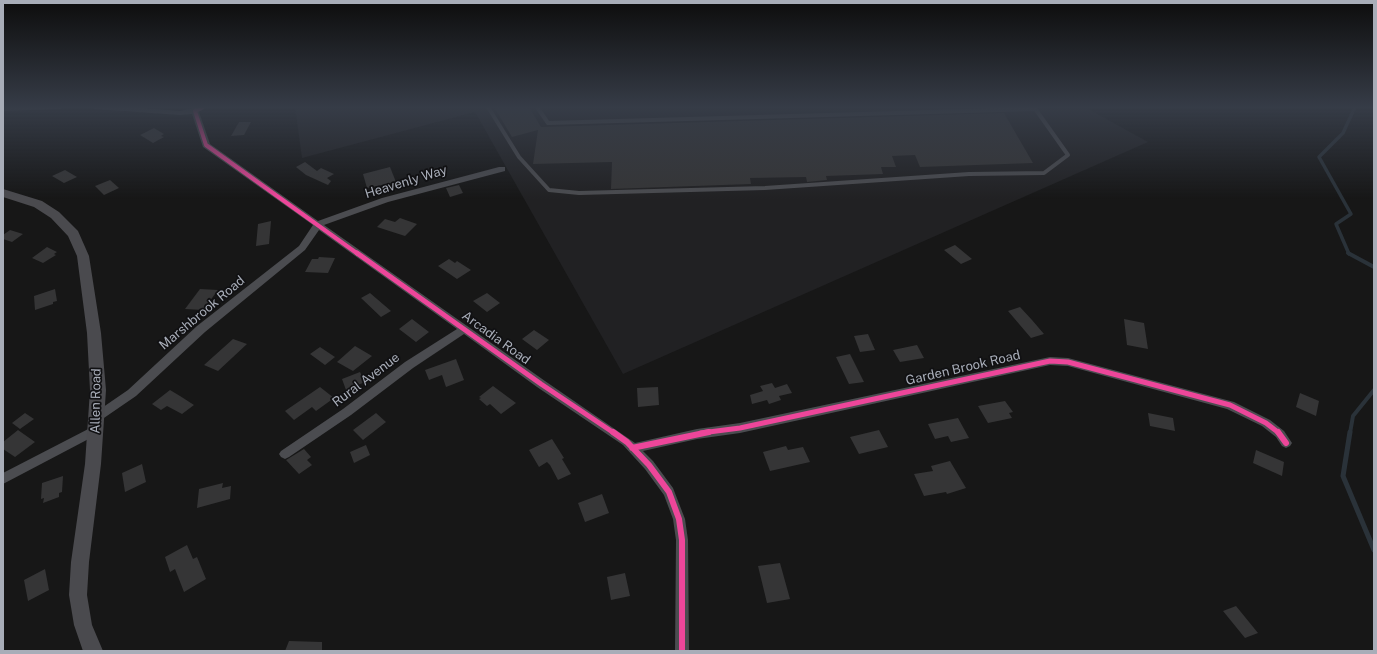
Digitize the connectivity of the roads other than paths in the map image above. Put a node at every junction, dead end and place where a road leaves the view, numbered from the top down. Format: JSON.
{"nodes":[{"id":1,"x":205,"y":138,"type":"edge"},
{"id":2,"x":507,"y":138,"type":"edge"},
{"id":3,"x":1055,"y":138,"type":"edge"},
{"id":4,"x":502,"y":169,"type":"dead end"},
{"id":5,"x":3,"y":193,"type":"edge"},
{"id":6,"x":318,"y":224,"type":"junction"},
{"id":7,"x":464,"y":329,"type":"junction"},
{"id":8,"x":96,"y":424,"type":"junction"},
{"id":9,"x":1286,"y":443,"type":"dead end"},
{"id":10,"x":632,"y":448,"type":"junction"},
{"id":11,"x":285,"y":454,"type":"dead end"},
{"id":12,"x":3,"y":479,"type":"edge"},
{"id":13,"x":93,"y":651,"type":"edge"},
{"id":14,"x":682,"y":651,"type":"edge"}],
"edges":[{"from":1,"to":6,"type":"street","name":"Arcadia Road"},
{"from":2,"to":3,"type":"lane"},
{"from":4,"to":6,"type":"street","name":"Heavenly Way"},
{"from":5,"to":8,"type":"street","name":"Allen Road"},
{"from":6,"to":7,"type":"street","name":"Arcadia Road"},
{"from":6,"to":8,"type":"street","name":"Marshbrook Road"},
{"from":7,"to":10,"type":"street","name":"Arcadia Road"},
{"from":7,"to":11,"type":"street","name":"Rural Avenue"},
{"from":8,"to":12,"type":"street","name":"Marshbrook Road"},
{"from":8,"to":13,"type":"street","name":"Allen Road"},
{"from":9,"to":10,"type":"street","name":"Garden Brook Road"},
{"from":10,"to":14,"type":"street","name":"Arcadia Road"}]}
